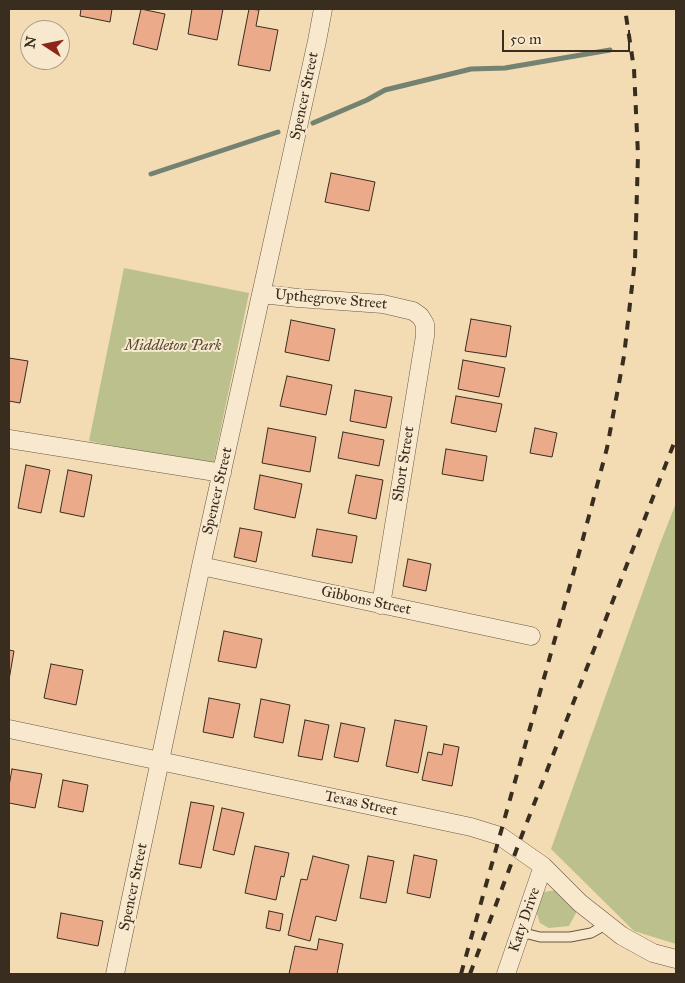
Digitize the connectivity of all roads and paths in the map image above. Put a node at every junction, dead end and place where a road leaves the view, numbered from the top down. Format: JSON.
{"nodes":[{"id":1,"x":320,"y":9,"type":"edge"},
{"id":2,"x":262,"y":294,"type":"junction"},
{"id":3,"x":425,"y":324,"type":"joint"},
{"id":4,"x":9,"y":439,"type":"edge"},
{"id":5,"x":222,"y":473,"type":"junction"},
{"id":6,"x":201,"y":566,"type":"junction"},
{"id":7,"x":381,"y":604,"type":"junction"},
{"id":8,"x":531,"y":636,"type":"dead end"},
{"id":9,"x":9,"y":729,"type":"edge"},
{"id":10,"x":160,"y":760,"type":"junction"},
{"id":11,"x":543,"y":866,"type":"junction"},
{"id":12,"x":607,"y":924,"type":"junction"},
{"id":13,"x":520,"y":932,"type":"junction"},
{"id":14,"x":676,"y":959,"type":"edge"},
{"id":15,"x":115,"y":974,"type":"edge"},
{"id":16,"x":506,"y":974,"type":"edge"}],
"edges":[{"from":1,"to":2,"type":"street","name":"Spencer Street"},
{"from":2,"to":3,"type":"street","name":"Upthegrove Street"},
{"from":2,"to":5,"type":"street","name":"Spencer Street"},
{"from":3,"to":7,"type":"street","name":"Short Street"},
{"from":4,"to":5,"type":"street"},
{"from":5,"to":6,"type":"street","name":"Spencer Street"},
{"from":6,"to":7,"type":"street","name":"Gibbons Street"},
{"from":6,"to":10,"type":"street","name":"Spencer Street"},
{"from":7,"to":8,"type":"street","name":"Gibbons Street"},
{"from":9,"to":10,"type":"street","name":"Texas Street"},
{"from":10,"to":11,"type":"street","name":"Texas Street"},
{"from":10,"to":15,"type":"street","name":"Spencer Street"},
{"from":11,"to":12,"type":"street","name":"Texas Street"},
{"from":11,"to":13,"type":"street","name":"Katy Drive"},
{"from":12,"to":13,"type":"lane"},
{"from":12,"to":14,"type":"street","name":"Texas Street"},
{"from":13,"to":16,"type":"street","name":"Katy Drive"}]}
